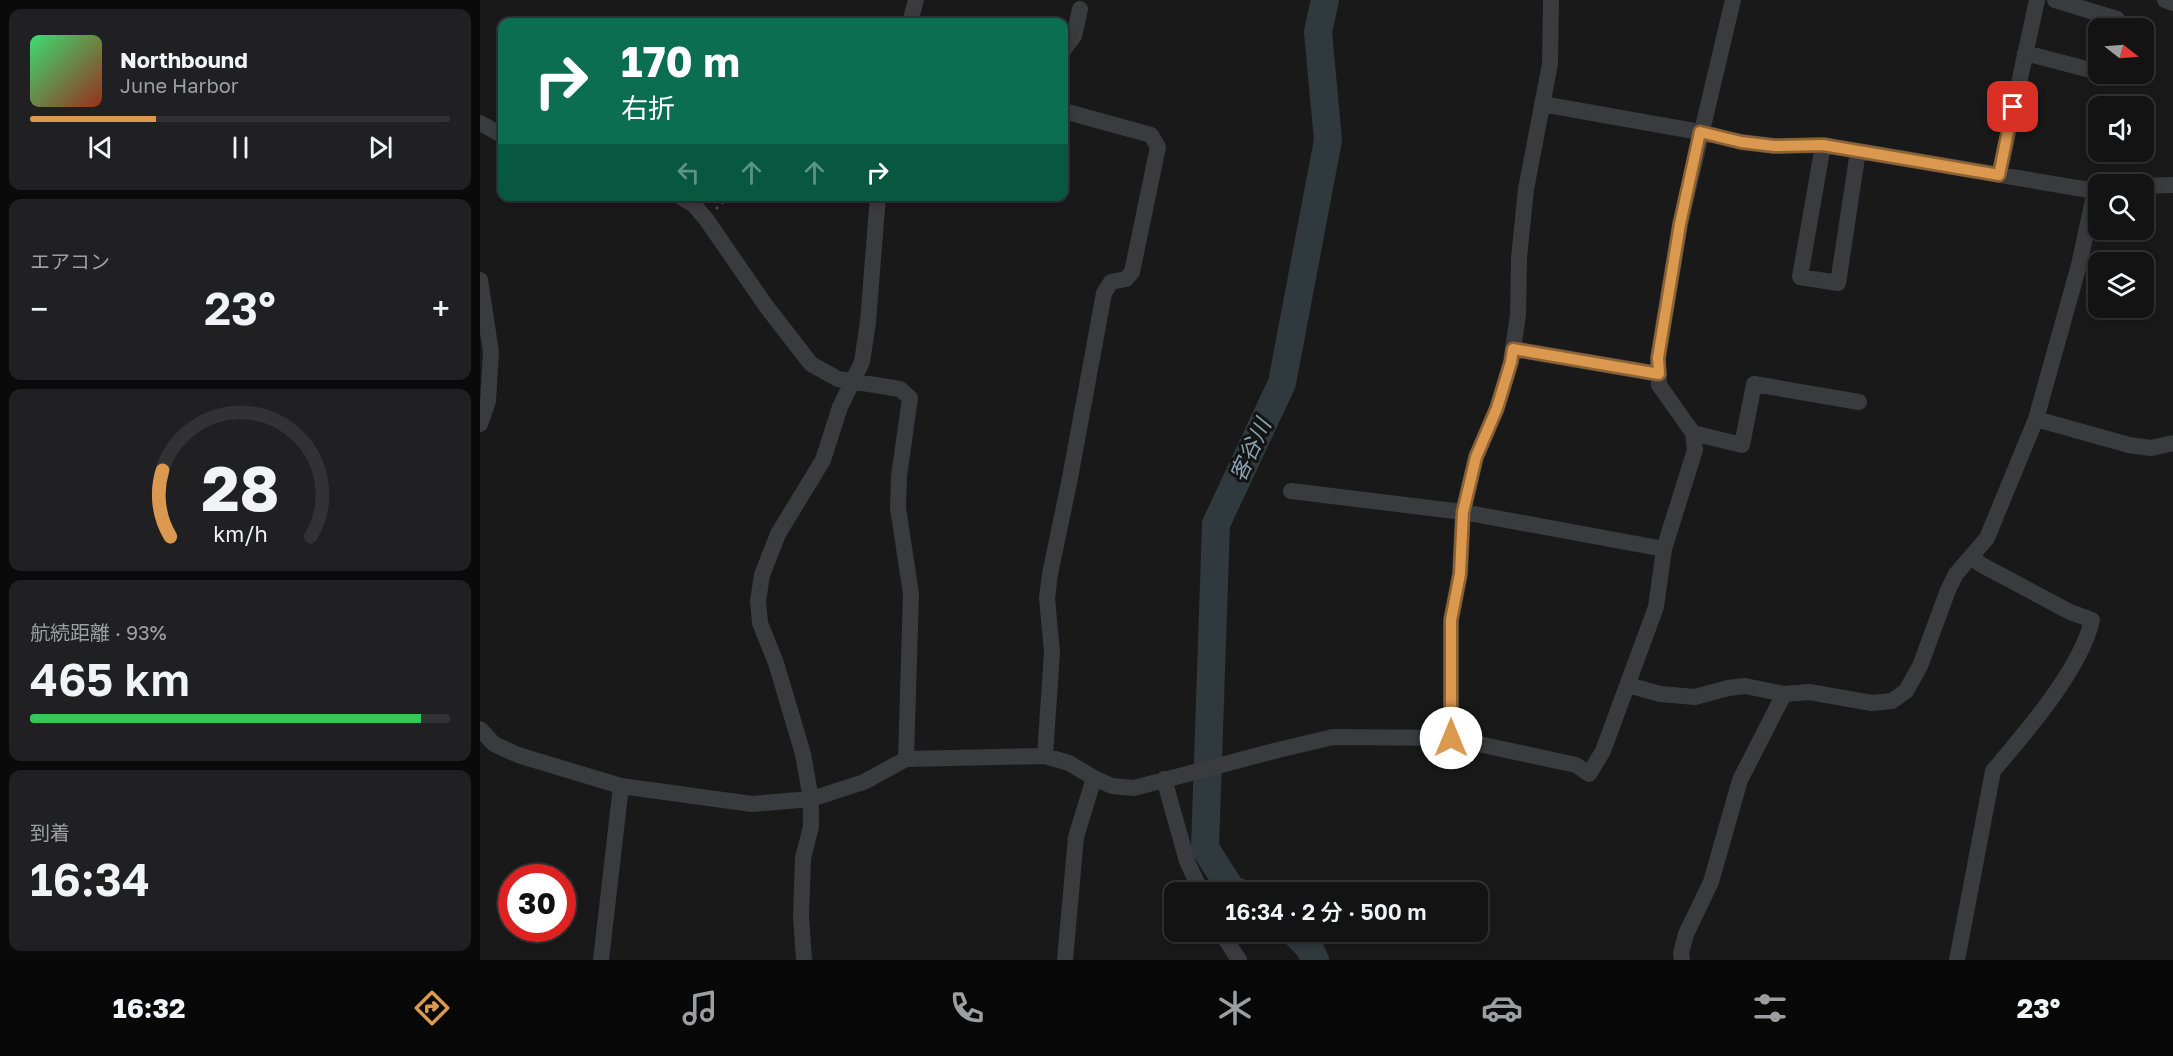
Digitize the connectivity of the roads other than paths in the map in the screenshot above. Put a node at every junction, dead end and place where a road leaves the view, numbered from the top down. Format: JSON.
{"nodes":[{"id":1,"x":916,"y":0,"type":"edge"},
{"id":2,"x":1551,"y":0,"type":"edge"},
{"id":3,"x":1733,"y":0,"type":"edge"},
{"id":4,"x":2037,"y":0,"type":"edge"},
{"id":5,"x":2055,"y":0,"type":"edge"},
{"id":6,"x":2165,"y":0,"type":"edge"},
{"id":7,"x":2173,"y":3,"type":"edge"},
{"id":8,"x":1080,"y":9,"type":"dead end"},
{"id":9,"x":911,"y":18,"type":"edge"},
{"id":10,"x":2114,"y":18,"type":"edge"},
{"id":11,"x":1068,"y":44,"type":"edge"},
{"id":12,"x":2025,"y":53,"type":"junction"},
{"id":13,"x":2088,"y":69,"type":"edge"},
{"id":14,"x":1542,"y":104,"type":"junction"},
{"id":15,"x":1068,"y":112,"type":"edge"},
{"id":16,"x":480,"y":123,"type":"edge"},
{"id":17,"x":1700,"y":132,"type":"junction"},
{"id":18,"x":498,"y":133,"type":"edge"},
{"id":19,"x":1823,"y":145,"type":"junction"},
{"id":20,"x":1858,"y":151,"type":"junction"},
{"id":21,"x":1999,"y":175,"type":"junction"},
{"id":22,"x":2173,"y":185,"type":"edge"},
{"id":23,"x":2154,"y":186,"type":"edge"},
{"id":24,"x":2088,"y":190,"type":"edge"},
{"id":25,"x":687,"y":201,"type":"edge"},
{"id":26,"x":878,"y":201,"type":"edge"},
{"id":27,"x":2088,"y":228,"type":"edge"},
{"id":28,"x":480,"y":280,"type":"edge"},
{"id":29,"x":1513,"y":349,"type":"junction"},
{"id":30,"x":1659,"y":374,"type":"junction"},
{"id":31,"x":852,"y":382,"type":"junction"},
{"id":32,"x":1859,"y":402,"type":"dead end"},
{"id":33,"x":2036,"y":419,"type":"junction"},
{"id":34,"x":480,"y":424,"type":"edge"},
{"id":35,"x":1693,"y":434,"type":"junction"},
{"id":36,"x":2173,"y":443,"type":"edge"},
{"id":37,"x":1291,"y":491,"type":"dead end"},
{"id":38,"x":1463,"y":512,"type":"junction"},
{"id":39,"x":1664,"y":549,"type":"junction"},
{"id":40,"x":1972,"y":557,"type":"junction"},
{"id":41,"x":1628,"y":685,"type":"junction"},
{"id":42,"x":1784,"y":694,"type":"junction"},
{"id":43,"x":480,"y":729,"type":"edge"},
{"id":44,"x":1451,"y":738,"type":"junction"},
{"id":45,"x":1045,"y":756,"type":"junction"},
{"id":46,"x":906,"y":759,"type":"junction"},
{"id":47,"x":1094,"y":778,"type":"junction"},
{"id":48,"x":1167,"y":779,"type":"junction"},
{"id":49,"x":621,"y":786,"type":"junction"},
{"id":50,"x":811,"y":800,"type":"junction"},
{"id":51,"x":1196,"y":882,"type":"edge"},
{"id":52,"x":1227,"y":942,"type":"edge"},
{"id":53,"x":601,"y":960,"type":"edge"},
{"id":54,"x":804,"y":960,"type":"edge"},
{"id":55,"x":1065,"y":960,"type":"edge"},
{"id":56,"x":1239,"y":960,"type":"edge"},
{"id":57,"x":1682,"y":960,"type":"edge"},
{"id":58,"x":1957,"y":960,"type":"edge"}],
"edges":[{"from":1,"to":9,"type":"street"},
{"from":2,"to":14,"type":"street"},
{"from":3,"to":17,"type":"street"},
{"from":4,"to":12,"type":"street"},
{"from":5,"to":10,"type":"street"},
{"from":6,"to":7,"type":"street"},
{"from":8,"to":11,"type":"street"},
{"from":12,"to":13,"type":"street"},
{"from":12,"to":21,"type":"street"},
{"from":14,"to":17,"type":"street"},
{"from":14,"to":29,"type":"street"},
{"from":15,"to":45,"type":"street"},
{"from":16,"to":18,"type":"street"},
{"from":17,"to":19,"type":"street"},
{"from":17,"to":30,"type":"street"},
{"from":19,"to":20,"type":"street"},
{"from":19,"to":20,"type":"street"},
{"from":20,"to":21,"type":"street"},
{"from":21,"to":24,"type":"street"},
{"from":22,"to":23,"type":"street"},
{"from":25,"to":31,"type":"street"},
{"from":26,"to":31,"type":"street"},
{"from":27,"to":33,"type":"street"},
{"from":28,"to":34,"type":"street"},
{"from":29,"to":30,"type":"street"},
{"from":29,"to":38,"type":"street"},
{"from":30,"to":35,"type":"street"},
{"from":31,"to":46,"type":"street"},
{"from":31,"to":50,"type":"street"},
{"from":32,"to":35,"type":"street"},
{"from":33,"to":36,"type":"street"},
{"from":33,"to":40,"type":"street"},
{"from":35,"to":39,"type":"street"},
{"from":37,"to":38,"type":"street"},
{"from":38,"to":39,"type":"street"},
{"from":38,"to":44,"type":"street"},
{"from":39,"to":41,"type":"street"},
{"from":40,"to":42,"type":"street"},
{"from":40,"to":58,"type":"street"},
{"from":41,"to":42,"type":"street"},
{"from":41,"to":44,"type":"street"},
{"from":42,"to":57,"type":"street"},
{"from":43,"to":49,"type":"street"},
{"from":44,"to":48,"type":"street"},
{"from":45,"to":46,"type":"street"},
{"from":45,"to":47,"type":"street"},
{"from":46,"to":50,"type":"street"},
{"from":47,"to":48,"type":"street"},
{"from":47,"to":55,"type":"street"},
{"from":48,"to":51,"type":"street"},
{"from":49,"to":50,"type":"street"},
{"from":49,"to":53,"type":"street"},
{"from":50,"to":54,"type":"street"},
{"from":52,"to":56,"type":"street"}]}
